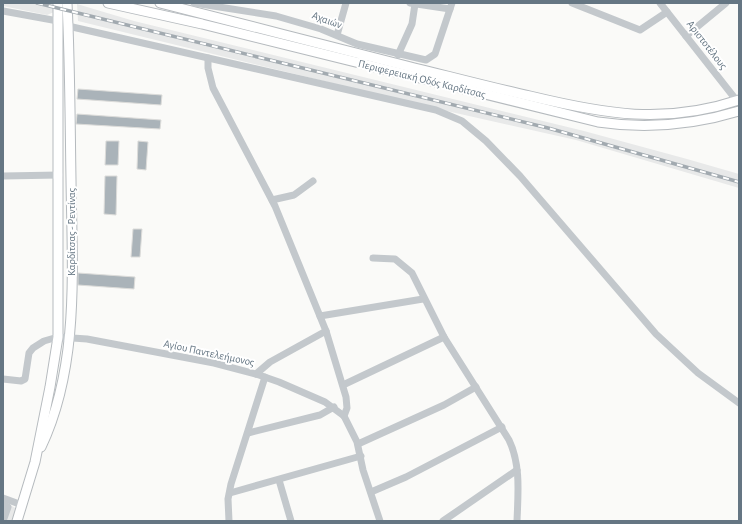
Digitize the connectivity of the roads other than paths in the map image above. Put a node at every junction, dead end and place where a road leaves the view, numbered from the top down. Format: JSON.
{"nodes":[{"id":1,"x":58,"y":3,"type":"edge"},
{"id":2,"x":67,"y":3,"type":"edge"},
{"id":3,"x":108,"y":3,"type":"edge"},
{"id":4,"x":160,"y":3,"type":"edge"},
{"id":5,"x":194,"y":3,"type":"edge"},
{"id":6,"x":346,"y":3,"type":"edge"},
{"id":7,"x":572,"y":3,"type":"edge"},
{"id":8,"x":660,"y":3,"type":"edge"},
{"id":9,"x":726,"y":3,"type":"edge"},
{"id":10,"x":413,"y":4,"type":"edge"},
{"id":11,"x":451,"y":6,"type":"edge"},
{"id":12,"x":3,"y":11,"type":"edge"},
{"id":13,"x":667,"y":12,"type":"junction"},
{"id":14,"x":58,"y":21,"type":"junction"},
{"id":15,"x":68,"y":26,"type":"junction"},
{"id":16,"x":337,"y":35,"type":"junction"},
{"id":17,"x":686,"y":36,"type":"junction"},
{"id":18,"x":398,"y":55,"type":"junction"},
{"id":19,"x":208,"y":58,"type":"junction"},
{"id":20,"x":738,"y":100,"type":"edge"},
{"id":21,"x":739,"y":111,"type":"edge"},
{"id":22,"x":70,"y":128,"type":"junction"},
{"id":23,"x":59,"y":129,"type":"junction"},
{"id":24,"x":59,"y":175,"type":"junction"},
{"id":25,"x":3,"y":176,"type":"edge"},
{"id":26,"x":313,"y":180,"type":"dead end"},
{"id":27,"x":272,"y":200,"type":"junction"},
{"id":28,"x":373,"y":258,"type":"dead end"},
{"id":29,"x":424,"y":299,"type":"junction"},
{"id":30,"x":320,"y":316,"type":"junction"},
{"id":31,"x":326,"y":331,"type":"junction"},
{"id":32,"x":58,"y":337,"type":"junction"},
{"id":33,"x":69,"y":337,"type":"junction"},
{"id":34,"x":444,"y":337,"type":"junction"},
{"id":35,"x":256,"y":374,"type":"junction"},
{"id":36,"x":265,"y":377,"type":"junction"},
{"id":37,"x":3,"y":379,"type":"edge"},
{"id":38,"x":343,"y":385,"type":"junction"},
{"id":39,"x":476,"y":388,"type":"junction"},
{"id":40,"x":739,"y":403,"type":"edge"},
{"id":41,"x":334,"y":407,"type":"junction"},
{"id":42,"x":344,"y":416,"type":"junction"},
{"id":43,"x":502,"y":427,"type":"junction"},
{"id":44,"x":248,"y":433,"type":"junction"},
{"id":45,"x":358,"y":444,"type":"junction"},
{"id":46,"x":37,"y":455,"type":"junction"},
{"id":47,"x":361,"y":456,"type":"junction"},
{"id":48,"x":518,"y":470,"type":"junction"},
{"id":49,"x":279,"y":480,"type":"junction"},
{"id":50,"x":371,"y":492,"type":"junction"},
{"id":51,"x":230,"y":493,"type":"junction"},
{"id":52,"x":3,"y":498,"type":"edge"},
{"id":53,"x":3,"y":504,"type":"edge"},
{"id":54,"x":22,"y":505,"type":"junction"},
{"id":55,"x":3,"y":521,"type":"edge"},
{"id":56,"x":17,"y":521,"type":"edge"},
{"id":57,"x":229,"y":521,"type":"edge"},
{"id":58,"x":291,"y":521,"type":"edge"},
{"id":59,"x":380,"y":521,"type":"edge"},
{"id":60,"x":443,"y":521,"type":"edge"},
{"id":61,"x":517,"y":521,"type":"edge"}],
"edges":[{"from":1,"to":14,"type":"main road","name":"Καρδίτσας - Ρεντίνας"},
{"from":2,"to":15,"type":"main road","name":"Καρδίτσας - Ρεντίνας"},
{"from":3,"to":21,"type":"main road","name":"Περιφερειακή Οδός Καρδίτσας"},
{"from":4,"to":20,"type":"main road","name":"Περιφερειακή Οδός Καρδίτσας"},
{"from":5,"to":16,"type":"street","name":"Αχαιών"},
{"from":6,"to":16,"type":"street"},
{"from":7,"to":13,"type":"street"},
{"from":8,"to":13,"type":"street","name":"Αριστοτέλους"},
{"from":9,"to":17,"type":"street"},
{"from":10,"to":11,"type":"street"},
{"from":10,"to":18,"type":"street"},
{"from":11,"to":18,"type":"street","name":"Αχαιών"},
{"from":12,"to":14,"type":"street"},
{"from":13,"to":17,"type":"street","name":"Αριστοτέλους"},
{"from":14,"to":23,"type":"main road","name":"Καρδίτσας - Ρεντίνας"},
{"from":15,"to":19,"type":"street"},
{"from":15,"to":22,"type":"main road","name":"Καρδίτσας - Ρεντίνας"},
{"from":16,"to":18,"type":"street","name":"Αχαιών"},
{"from":17,"to":20,"type":"street","name":"Αριστοτέλους"},
{"from":19,"to":27,"type":"street"},
{"from":19,"to":40,"type":"street"},
{"from":22,"to":23,"type":"main road"},
{"from":22,"to":33,"type":"main road","name":"Καρδίτσας - Ρεντίνας"},
{"from":23,"to":24,"type":"main road","name":"Καρδίτσας - Ρεντίνας"},
{"from":24,"to":25,"type":"street"},
{"from":24,"to":32,"type":"main road","name":"Καρδίτσας - Ρεντίνας"},
{"from":26,"to":27,"type":"street"},
{"from":27,"to":30,"type":"street"},
{"from":28,"to":29,"type":"street"},
{"from":29,"to":30,"type":"street"},
{"from":29,"to":34,"type":"street"},
{"from":30,"to":31,"type":"street"},
{"from":31,"to":35,"type":"street"},
{"from":31,"to":38,"type":"street"},
{"from":32,"to":33,"type":"street","name":"Αγίου Παντελεήμονος"},
{"from":32,"to":37,"type":"street"},
{"from":32,"to":46,"type":"main road","name":"Καρδίτσας - Ρεντίνας"},
{"from":33,"to":35,"type":"street","name":"Αγίου Παντελεήμονος"},
{"from":33,"to":46,"type":"main road","name":"Καρδίτσας - Ρεντίνας"},
{"from":34,"to":38,"type":"street"},
{"from":34,"to":39,"type":"street"},
{"from":35,"to":36,"type":"street","name":"Αγίου Παντελεήμονος"},
{"from":36,"to":41,"type":"street","name":"Αγίου Παντελεήμονος"},
{"from":36,"to":44,"type":"street"},
{"from":38,"to":42,"type":"street"},
{"from":39,"to":43,"type":"street"},
{"from":39,"to":45,"type":"street"},
{"from":41,"to":42,"type":"street","name":"Αγίου Παντελεήμονος"},
{"from":41,"to":44,"type":"street"},
{"from":42,"to":45,"type":"street","name":"Αγίου Παντελεήμονος"},
{"from":43,"to":48,"type":"street"},
{"from":43,"to":50,"type":"street"},
{"from":44,"to":51,"type":"street"},
{"from":45,"to":47,"type":"street","name":"Αγίου Παντελεήμονος"},
{"from":46,"to":54,"type":"main road","name":"Καρδίτσας - Ρεντίνας"},
{"from":47,"to":49,"type":"street"},
{"from":47,"to":50,"type":"street","name":"Αγίου Παντελεήμονος"},
{"from":48,"to":60,"type":"street"},
{"from":48,"to":61,"type":"street"},
{"from":49,"to":51,"type":"street"},
{"from":49,"to":58,"type":"street"},
{"from":50,"to":59,"type":"street","name":"Αγίου Παντελεήμονος"},
{"from":51,"to":57,"type":"street"},
{"from":52,"to":54,"type":"street"},
{"from":53,"to":55,"type":"street"},
{"from":54,"to":56,"type":"main road","name":"Καρδίτσας - Ρεντίνας"}]}
